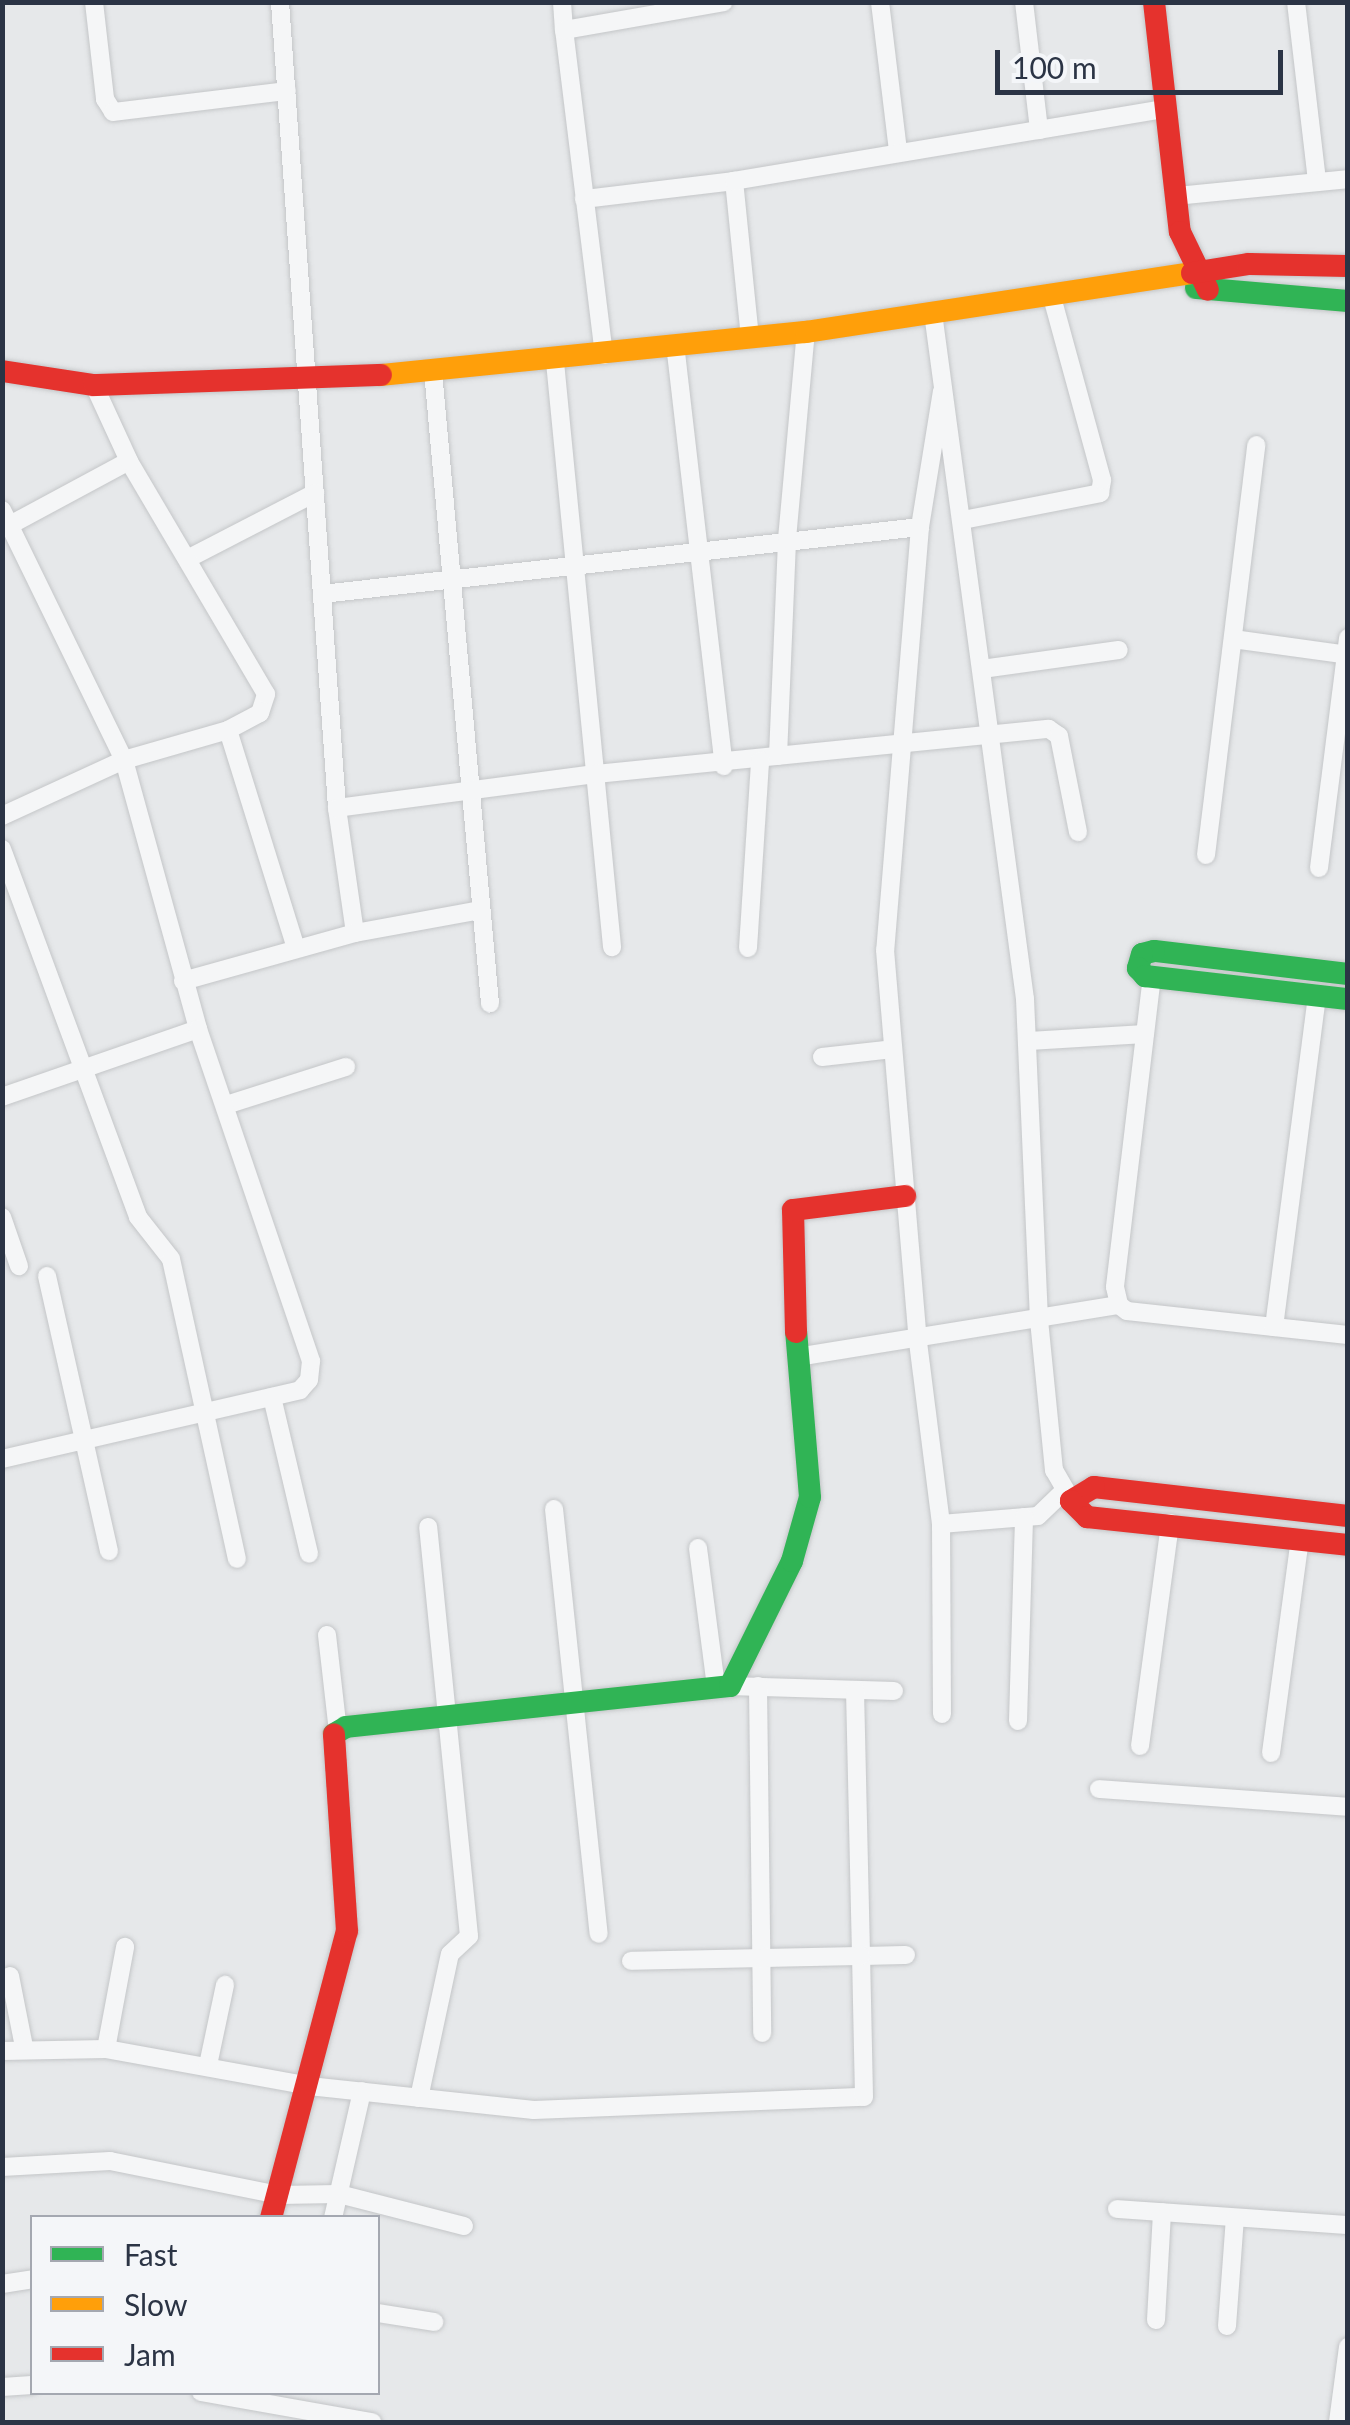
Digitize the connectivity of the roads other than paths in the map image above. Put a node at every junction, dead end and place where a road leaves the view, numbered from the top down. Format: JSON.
{"nodes":[{"id":1,"x":94,"y":2,"type":"edge"},
{"id":2,"x":280,"y":2,"type":"edge"},
{"id":3,"x":562,"y":2,"type":"edge"},
{"id":4,"x":724,"y":2,"type":"edge"},
{"id":5,"x":880,"y":2,"type":"edge"},
{"id":6,"x":1024,"y":2,"type":"edge"},
{"id":7,"x":1154,"y":2,"type":"edge"},
{"id":8,"x":1296,"y":2,"type":"edge"},
{"id":9,"x":564,"y":30,"type":"junction"},
{"id":10,"x":286,"y":91,"type":"junction"},
{"id":11,"x":1166,"y":109,"type":"junction"},
{"id":12,"x":1039,"y":130,"type":"junction"},
{"id":13,"x":898,"y":150,"type":"junction"},
{"id":14,"x":1348,"y":179,"type":"edge"},
{"id":15,"x":734,"y":181,"type":"junction"},
{"id":16,"x":1317,"y":182,"type":"junction"},
{"id":17,"x":1176,"y":196,"type":"junction"},
{"id":18,"x":584,"y":198,"type":"junction"},
{"id":19,"x":1348,"y":266,"type":"edge"},
{"id":20,"x":1202,"y":282,"type":"junction"},
{"id":21,"x":1050,"y":294,"type":"junction"},
{"id":22,"x":1348,"y":300,"type":"edge"},
{"id":23,"x":933,"y":313,"type":"junction"},
{"id":24,"x":806,"y":332,"type":"junction"},
{"id":25,"x":750,"y":338,"type":"junction"},
{"id":26,"x":675,"y":344,"type":"junction"},
{"id":27,"x":604,"y":355,"type":"junction"},
{"id":28,"x":555,"y":362,"type":"junction"},
{"id":29,"x":2,"y":371,"type":"edge"},
{"id":30,"x":433,"y":371,"type":"junction"},
{"id":31,"x":308,"y":380,"type":"junction"},
{"id":32,"x":94,"y":384,"type":"junction"},
{"id":33,"x":942,"y":391,"type":"junction"},
{"id":34,"x":1256,"y":445,"type":"dead end"},
{"id":35,"x":129,"y":461,"type":"junction"},
{"id":36,"x":315,"y":493,"type":"junction"},
{"id":37,"x":6,"y":518,"type":"edge"},
{"id":38,"x":963,"y":520,"type":"junction"},
{"id":39,"x":920,"y":528,"type":"junction"},
{"id":40,"x":786,"y":539,"type":"junction"},
{"id":41,"x":696,"y":548,"type":"junction"},
{"id":42,"x":189,"y":558,"type":"junction"},
{"id":43,"x":578,"y":561,"type":"junction"},
{"id":44,"x":450,"y":574,"type":"junction"},
{"id":45,"x":322,"y":594,"type":"junction"},
{"id":46,"x":1233,"y":639,"type":"junction"},
{"id":47,"x":1347,"y":649,"type":"edge"},
{"id":48,"x":1119,"y":650,"type":"dead end"},
{"id":49,"x":982,"y":669,"type":"junction"},
{"id":50,"x":228,"y":730,"type":"junction"},
{"id":51,"x":990,"y":734,"type":"junction"},
{"id":52,"x":898,"y":748,"type":"junction"},
{"id":53,"x":769,"y":758,"type":"junction"},
{"id":54,"x":124,"y":760,"type":"junction"},
{"id":55,"x":724,"y":766,"type":"junction"},
{"id":56,"x":596,"y":774,"type":"junction"},
{"id":57,"x":468,"y":795,"type":"junction"},
{"id":58,"x":337,"y":808,"type":"junction"},
{"id":59,"x":2,"y":816,"type":"edge"},
{"id":60,"x":1078,"y":832,"type":"dead end"},
{"id":61,"x":2,"y":850,"type":"edge"},
{"id":62,"x":1206,"y":855,"type":"dead end"},
{"id":63,"x":1320,"y":868,"type":"dead end"},
{"id":64,"x":480,"y":910,"type":"junction"},
{"id":65,"x":355,"y":934,"type":"junction"},
{"id":66,"x":612,"y":947,"type":"dead end"},
{"id":67,"x":296,"y":948,"type":"junction"},
{"id":68,"x":748,"y":948,"type":"dead end"},
{"id":69,"x":1348,"y":974,"type":"edge"},
{"id":70,"x":1152,"y":976,"type":"junction"},
{"id":71,"x":183,"y":981,"type":"junction"},
{"id":72,"x":1317,"y":995,"type":"junction"},
{"id":73,"x":1348,"y":998,"type":"edge"},
{"id":74,"x":490,"y":1002,"type":"dead end"},
{"id":75,"x":198,"y":1029,"type":"junction"},
{"id":76,"x":1145,"y":1034,"type":"junction"},
{"id":77,"x":1029,"y":1041,"type":"junction"},
{"id":78,"x":893,"y":1049,"type":"junction"},
{"id":79,"x":822,"y":1057,"type":"dead end"},
{"id":80,"x":346,"y":1067,"type":"dead end"},
{"id":81,"x":84,"y":1069,"type":"junction"},
{"id":82,"x":2,"y":1097,"type":"edge"},
{"id":83,"x":226,"y":1105,"type":"junction"},
{"id":84,"x":906,"y":1196,"type":"junction"},
{"id":85,"x":2,"y":1218,"type":"edge"},
{"id":86,"x":19,"y":1266,"type":"dead end"},
{"id":87,"x":46,"y":1276,"type":"dead end"},
{"id":88,"x":1119,"y":1305,"type":"junction"},
{"id":89,"x":1039,"y":1320,"type":"junction"},
{"id":90,"x":1274,"y":1327,"type":"junction"},
{"id":91,"x":1348,"y":1335,"type":"edge"},
{"id":92,"x":918,"y":1342,"type":"junction"},
{"id":93,"x":797,"y":1357,"type":"junction"},
{"id":94,"x":272,"y":1397,"type":"junction"},
{"id":95,"x":204,"y":1412,"type":"junction"},
{"id":96,"x":84,"y":1440,"type":"junction"},
{"id":97,"x":2,"y":1459,"type":"edge"},
{"id":98,"x":1067,"y":1496,"type":"junction"},
{"id":99,"x":554,"y":1509,"type":"dead end"},
{"id":100,"x":1348,"y":1516,"type":"edge"},
{"id":101,"x":1024,"y":1517,"type":"junction"},
{"id":102,"x":1170,"y":1523,"type":"junction"},
{"id":103,"x":941,"y":1524,"type":"junction"},
{"id":104,"x":428,"y":1527,"type":"dead end"},
{"id":105,"x":1300,"y":1539,"type":"junction"},
{"id":106,"x":1348,"y":1545,"type":"edge"},
{"id":107,"x":698,"y":1548,"type":"dead end"},
{"id":108,"x":109,"y":1551,"type":"dead end"},
{"id":109,"x":308,"y":1554,"type":"dead end"},
{"id":110,"x":237,"y":1559,"type":"dead end"},
{"id":111,"x":326,"y":1634,"type":"dead end"},
{"id":112,"x":723,"y":1686,"type":"junction"},
{"id":113,"x":758,"y":1686,"type":"junction"},
{"id":114,"x":855,"y":1690,"type":"junction"},
{"id":115,"x":894,"y":1691,"type":"dead end"},
{"id":116,"x":578,"y":1703,"type":"junction"},
{"id":117,"x":942,"y":1714,"type":"dead end"},
{"id":118,"x":449,"y":1719,"type":"junction"},
{"id":119,"x":1018,"y":1720,"type":"dead end"},
{"id":120,"x":338,"y":1732,"type":"junction"},
{"id":121,"x":1140,"y":1746,"type":"dead end"},
{"id":122,"x":1271,"y":1753,"type":"dead end"},
{"id":123,"x":1099,"y":1788,"type":"dead end"},
{"id":124,"x":1348,"y":1806,"type":"edge"},
{"id":125,"x":599,"y":1934,"type":"dead end"},
{"id":126,"x":125,"y":1946,"type":"dead end"},
{"id":127,"x":762,"y":1955,"type":"junction"},
{"id":128,"x":906,"y":1955,"type":"dead end"},
{"id":129,"x":861,"y":1956,"type":"junction"},
{"id":130,"x":631,"y":1961,"type":"dead end"},
{"id":131,"x":10,"y":1976,"type":"dead end"},
{"id":132,"x":225,"y":1985,"type":"dead end"},
{"id":133,"x":762,"y":2033,"type":"dead end"},
{"id":134,"x":24,"y":2047,"type":"junction"},
{"id":135,"x":106,"y":2049,"type":"junction"},
{"id":136,"x":2,"y":2051,"type":"edge"},
{"id":137,"x":208,"y":2064,"type":"junction"},
{"id":138,"x":309,"y":2086,"type":"junction"},
{"id":139,"x":362,"y":2091,"type":"junction"},
{"id":140,"x":419,"y":2098,"type":"junction"},
{"id":141,"x":2,"y":2166,"type":"edge"},
{"id":142,"x":278,"y":2194,"type":"junction"},
{"id":143,"x":339,"y":2194,"type":"junction"},
{"id":144,"x":1118,"y":2209,"type":"dead end"},
{"id":145,"x":1162,"y":2212,"type":"junction"},
{"id":146,"x":271,"y":2215,"type":"edge"},
{"id":147,"x":335,"y":2215,"type":"edge"},
{"id":148,"x":1236,"y":2218,"type":"junction"},
{"id":149,"x":1348,"y":2225,"type":"edge"},
{"id":150,"x":464,"y":2226,"type":"dead end"},
{"id":151,"x":30,"y":2279,"type":"edge"},
{"id":152,"x":2,"y":2284,"type":"edge"},
{"id":153,"x":380,"y":2313,"type":"edge"},
{"id":154,"x":1156,"y":2320,"type":"dead end"},
{"id":155,"x":434,"y":2322,"type":"dead end"},
{"id":156,"x":1226,"y":2326,"type":"dead end"},
{"id":157,"x":1348,"y":2347,"type":"edge"},
{"id":158,"x":30,"y":2385,"type":"edge"},
{"id":159,"x":2,"y":2387,"type":"edge"},
{"id":160,"x":228,"y":2395,"type":"edge"},
{"id":161,"x":372,"y":2422,"type":"edge"},
{"id":162,"x":1338,"y":2422,"type":"edge"}],
"edges":[{"from":1,"to":10,"type":"street"},
{"from":2,"to":10,"type":"street"},
{"from":3,"to":9,"type":"street"},
{"from":4,"to":9,"type":"street"},
{"from":5,"to":13,"type":"street"},
{"from":6,"to":12,"type":"street"},
{"from":7,"to":11,"type":"street"},
{"from":8,"to":16,"type":"street"},
{"from":9,"to":18,"type":"street"},
{"from":10,"to":31,"type":"street"},
{"from":11,"to":12,"type":"street"},
{"from":11,"to":17,"type":"street"},
{"from":12,"to":13,"type":"street"},
{"from":13,"to":15,"type":"street"},
{"from":14,"to":16,"type":"street"},
{"from":15,"to":18,"type":"street"},
{"from":15,"to":25,"type":"street"},
{"from":16,"to":17,"type":"street"},
{"from":17,"to":20,"type":"street"},
{"from":18,"to":27,"type":"street"},
{"from":19,"to":20,"type":"street"},
{"from":20,"to":21,"type":"street"},
{"from":20,"to":22,"type":"street"},
{"from":21,"to":23,"type":"street"},
{"from":21,"to":38,"type":"street"},
{"from":23,"to":24,"type":"street"},
{"from":23,"to":33,"type":"street"},
{"from":24,"to":25,"type":"street"},
{"from":24,"to":40,"type":"street"},
{"from":25,"to":26,"type":"street"},
{"from":26,"to":27,"type":"street"},
{"from":26,"to":41,"type":"street"},
{"from":27,"to":28,"type":"street"},
{"from":28,"to":30,"type":"street"},
{"from":28,"to":43,"type":"street"},
{"from":29,"to":32,"type":"street"},
{"from":30,"to":31,"type":"street"},
{"from":30,"to":44,"type":"street"},
{"from":31,"to":32,"type":"street"},
{"from":31,"to":36,"type":"street"},
{"from":32,"to":35,"type":"street"},
{"from":33,"to":38,"type":"street"},
{"from":33,"to":39,"type":"street"},
{"from":34,"to":46,"type":"street"},
{"from":35,"to":37,"type":"street"},
{"from":35,"to":42,"type":"street"},
{"from":36,"to":42,"type":"street"},
{"from":36,"to":45,"type":"street"},
{"from":37,"to":54,"type":"street"},
{"from":38,"to":49,"type":"street"},
{"from":39,"to":40,"type":"street"},
{"from":39,"to":52,"type":"street"},
{"from":40,"to":41,"type":"street"},
{"from":40,"to":53,"type":"street"},
{"from":41,"to":43,"type":"street"},
{"from":41,"to":55,"type":"street"},
{"from":42,"to":50,"type":"street"},
{"from":43,"to":44,"type":"street"},
{"from":43,"to":56,"type":"street"},
{"from":44,"to":45,"type":"street"},
{"from":44,"to":57,"type":"street"},
{"from":45,"to":58,"type":"street"},
{"from":46,"to":47,"type":"street"},
{"from":46,"to":62,"type":"street"},
{"from":47,"to":63,"type":"street"},
{"from":48,"to":49,"type":"street"},
{"from":49,"to":51,"type":"street"},
{"from":50,"to":54,"type":"street"},
{"from":50,"to":67,"type":"street"},
{"from":51,"to":52,"type":"street"},
{"from":51,"to":60,"type":"street"},
{"from":51,"to":77,"type":"street"},
{"from":52,"to":53,"type":"street"},
{"from":52,"to":78,"type":"street"},
{"from":53,"to":55,"type":"street"},
{"from":53,"to":68,"type":"street"},
{"from":54,"to":59,"type":"street"},
{"from":54,"to":71,"type":"street"},
{"from":55,"to":56,"type":"street"},
{"from":56,"to":57,"type":"street"},
{"from":56,"to":66,"type":"street"},
{"from":57,"to":58,"type":"street"},
{"from":57,"to":64,"type":"street"},
{"from":58,"to":65,"type":"street"},
{"from":61,"to":81,"type":"street"},
{"from":64,"to":65,"type":"street"},
{"from":64,"to":74,"type":"street"},
{"from":65,"to":67,"type":"street"},
{"from":67,"to":71,"type":"street"},
{"from":69,"to":70,"type":"street"},
{"from":70,"to":72,"type":"street"},
{"from":70,"to":76,"type":"street"},
{"from":71,"to":75,"type":"street"},
{"from":72,"to":73,"type":"street"},
{"from":72,"to":90,"type":"street"},
{"from":75,"to":81,"type":"street"},
{"from":75,"to":83,"type":"street"},
{"from":76,"to":77,"type":"street"},
{"from":76,"to":88,"type":"street"},
{"from":77,"to":89,"type":"street"},
{"from":78,"to":79,"type":"street"},
{"from":78,"to":84,"type":"street"},
{"from":80,"to":83,"type":"street"},
{"from":81,"to":82,"type":"street"},
{"from":81,"to":95,"type":"street"},
{"from":83,"to":94,"type":"street"},
{"from":84,"to":92,"type":"street"},
{"from":84,"to":93,"type":"street"},
{"from":85,"to":86,"type":"street"},
{"from":87,"to":96,"type":"street"},
{"from":88,"to":89,"type":"street"},
{"from":88,"to":90,"type":"street"},
{"from":89,"to":92,"type":"street"},
{"from":89,"to":98,"type":"street"},
{"from":90,"to":91,"type":"street"},
{"from":92,"to":93,"type":"street"},
{"from":92,"to":103,"type":"street"},
{"from":93,"to":112,"type":"street"},
{"from":94,"to":95,"type":"street"},
{"from":94,"to":109,"type":"street"},
{"from":95,"to":96,"type":"street"},
{"from":95,"to":110,"type":"street"},
{"from":96,"to":97,"type":"street"},
{"from":96,"to":108,"type":"street"},
{"from":98,"to":100,"type":"street"},
{"from":98,"to":101,"type":"street"},
{"from":98,"to":102,"type":"street"},
{"from":99,"to":116,"type":"street"},
{"from":101,"to":103,"type":"street"},
{"from":101,"to":119,"type":"street"},
{"from":102,"to":105,"type":"street"},
{"from":102,"to":121,"type":"street"},
{"from":103,"to":117,"type":"street"},
{"from":104,"to":118,"type":"street"},
{"from":105,"to":106,"type":"street"},
{"from":105,"to":122,"type":"street"},
{"from":107,"to":112,"type":"street"},
{"from":111,"to":120,"type":"street"},
{"from":112,"to":113,"type":"street"},
{"from":112,"to":116,"type":"street"},
{"from":113,"to":114,"type":"street"},
{"from":113,"to":127,"type":"street"},
{"from":114,"to":115,"type":"street"},
{"from":114,"to":129,"type":"street"},
{"from":116,"to":118,"type":"street"},
{"from":116,"to":125,"type":"street"},
{"from":118,"to":120,"type":"street"},
{"from":118,"to":140,"type":"street"},
{"from":120,"to":138,"type":"street"},
{"from":123,"to":124,"type":"street"},
{"from":126,"to":135,"type":"street"},
{"from":127,"to":129,"type":"street"},
{"from":127,"to":130,"type":"street"},
{"from":127,"to":133,"type":"street"},
{"from":128,"to":129,"type":"street"},
{"from":129,"to":140,"type":"street"},
{"from":131,"to":134,"type":"street"},
{"from":132,"to":137,"type":"street"},
{"from":134,"to":135,"type":"street"},
{"from":134,"to":136,"type":"street"},
{"from":135,"to":137,"type":"street"},
{"from":137,"to":138,"type":"street"},
{"from":138,"to":139,"type":"street"},
{"from":138,"to":142,"type":"street"},
{"from":139,"to":140,"type":"street"},
{"from":139,"to":143,"type":"street"},
{"from":141,"to":142,"type":"street"},
{"from":142,"to":143,"type":"street"},
{"from":142,"to":146,"type":"street"},
{"from":143,"to":147,"type":"street"},
{"from":143,"to":150,"type":"street"},
{"from":144,"to":145,"type":"street"},
{"from":145,"to":148,"type":"street"},
{"from":145,"to":154,"type":"street"},
{"from":148,"to":149,"type":"street"},
{"from":148,"to":156,"type":"street"},
{"from":151,"to":152,"type":"street"},
{"from":153,"to":155,"type":"street"},
{"from":157,"to":162,"type":"street"},
{"from":158,"to":159,"type":"street"},
{"from":160,"to":161,"type":"street"}]}
